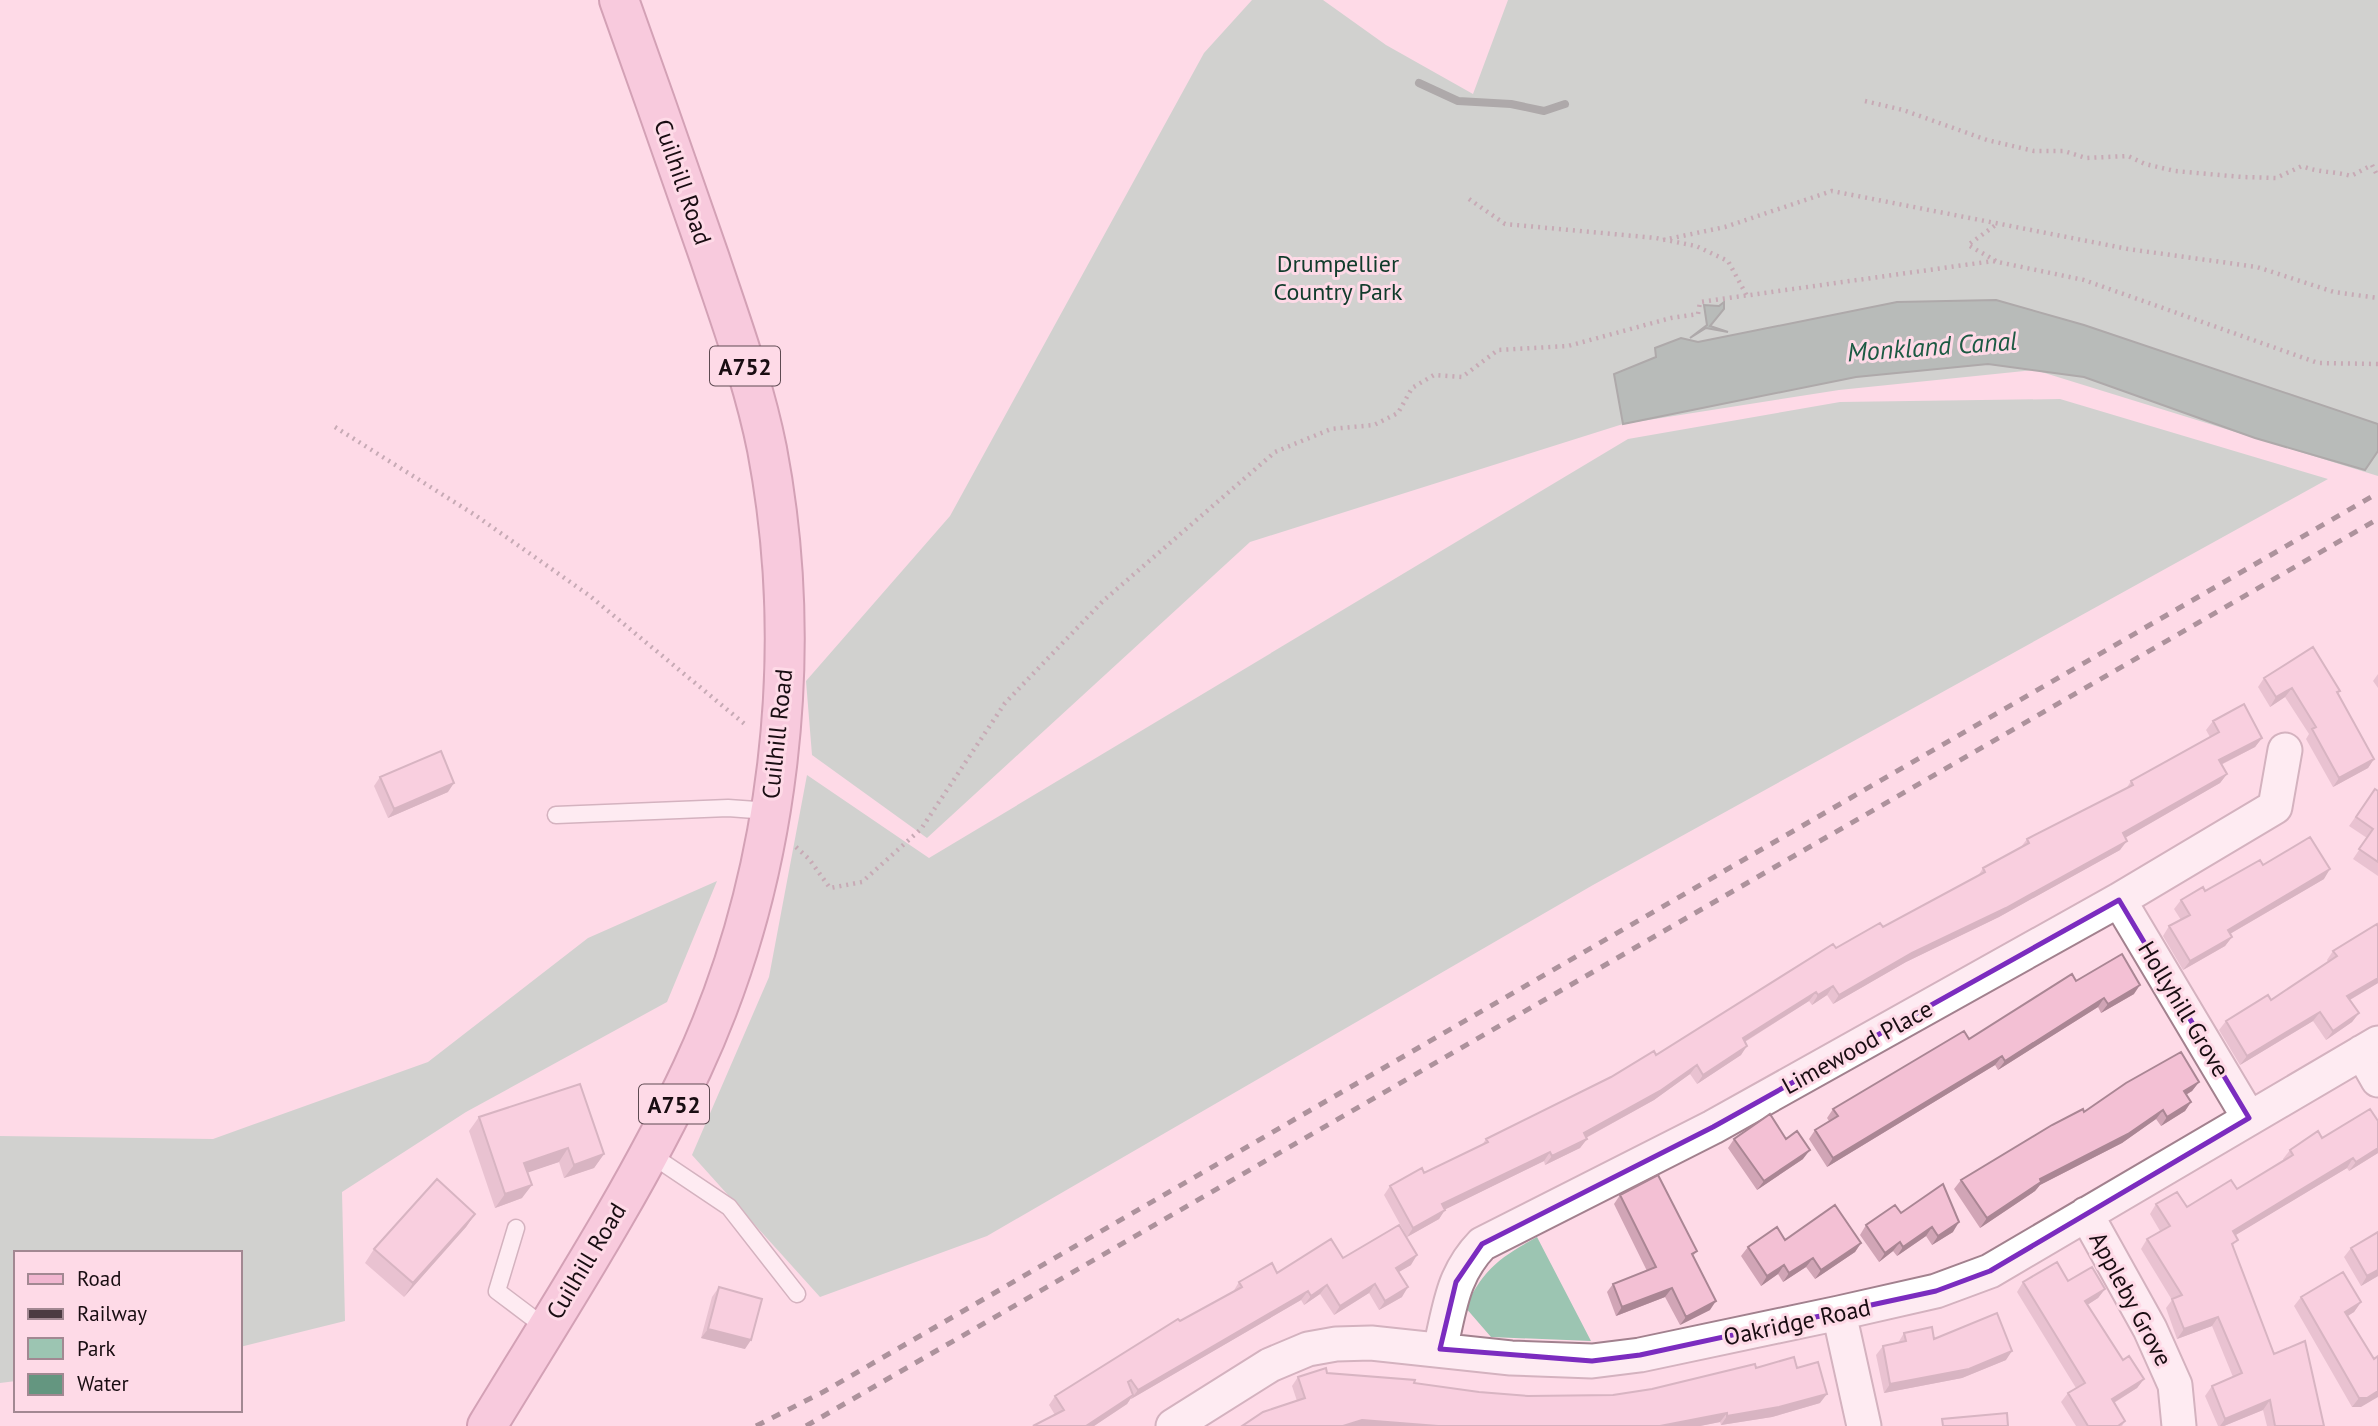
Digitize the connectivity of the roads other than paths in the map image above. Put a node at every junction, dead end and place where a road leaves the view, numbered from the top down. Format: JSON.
{"nodes":[{"id":1,"x":619,"y":0,"type":"edge"},
{"id":2,"x":2285,"y":750,"type":"dead end"},
{"id":3,"x":769,"y":811,"type":"junction"},
{"id":4,"x":556,"y":815,"type":"dead end"},
{"id":5,"x":2119,"y":900,"type":"junction"},
{"id":6,"x":2373,"y":1058,"type":"edge"},
{"id":7,"x":2249,"y":1118,"type":"junction"},
{"id":8,"x":650,"y":1154,"type":"junction"},
{"id":9,"x":2086,"y":1214,"type":"junction"},
{"id":10,"x":516,"y":1228,"type":"dead end"},
{"id":11,"x":797,"y":1294,"type":"dead end"},
{"id":12,"x":1839,"y":1313,"type":"junction"},
{"id":13,"x":547,"y":1328,"type":"junction"},
{"id":14,"x":1440,"y":1349,"type":"junction"},
{"id":15,"x":487,"y":1426,"type":"edge"},
{"id":16,"x":1173,"y":1426,"type":"edge"},
{"id":17,"x":1864,"y":1426,"type":"edge"},
{"id":18,"x":2179,"y":1426,"type":"edge"}],
"edges":[{"from":1,"to":3,"type":"main road","name":"Cuilhill Road","number":"A752"},
{"from":2,"to":5,"type":"street","name":"Limewood Place"},
{"from":3,"to":4,"type":"lane"},
{"from":3,"to":8,"type":"main road","name":"Cuilhill Road","number":"A752"},
{"from":5,"to":7,"type":"street","name":"Hollyhill Grove"},
{"from":5,"to":14,"type":"street","name":"Limewood Place"},
{"from":6,"to":7,"type":"street","name":"Oakridge Road"},
{"from":7,"to":9,"type":"street","name":"Oakridge Road"},
{"from":8,"to":11,"type":"lane"},
{"from":8,"to":13,"type":"main road","name":"Cuilhill Road","number":"A752"},
{"from":9,"to":12,"type":"street","name":"Oakridge Road"},
{"from":9,"to":18,"type":"street","name":"Appleby Grove"},
{"from":10,"to":13,"type":"lane"},
{"from":12,"to":14,"type":"street","name":"Oakridge Road"},
{"from":12,"to":17,"type":"street"},
{"from":13,"to":15,"type":"main road","name":"Cuilhill Road","number":"A752"},
{"from":14,"to":16,"type":"street","name":"Oakridge Road"}]}
